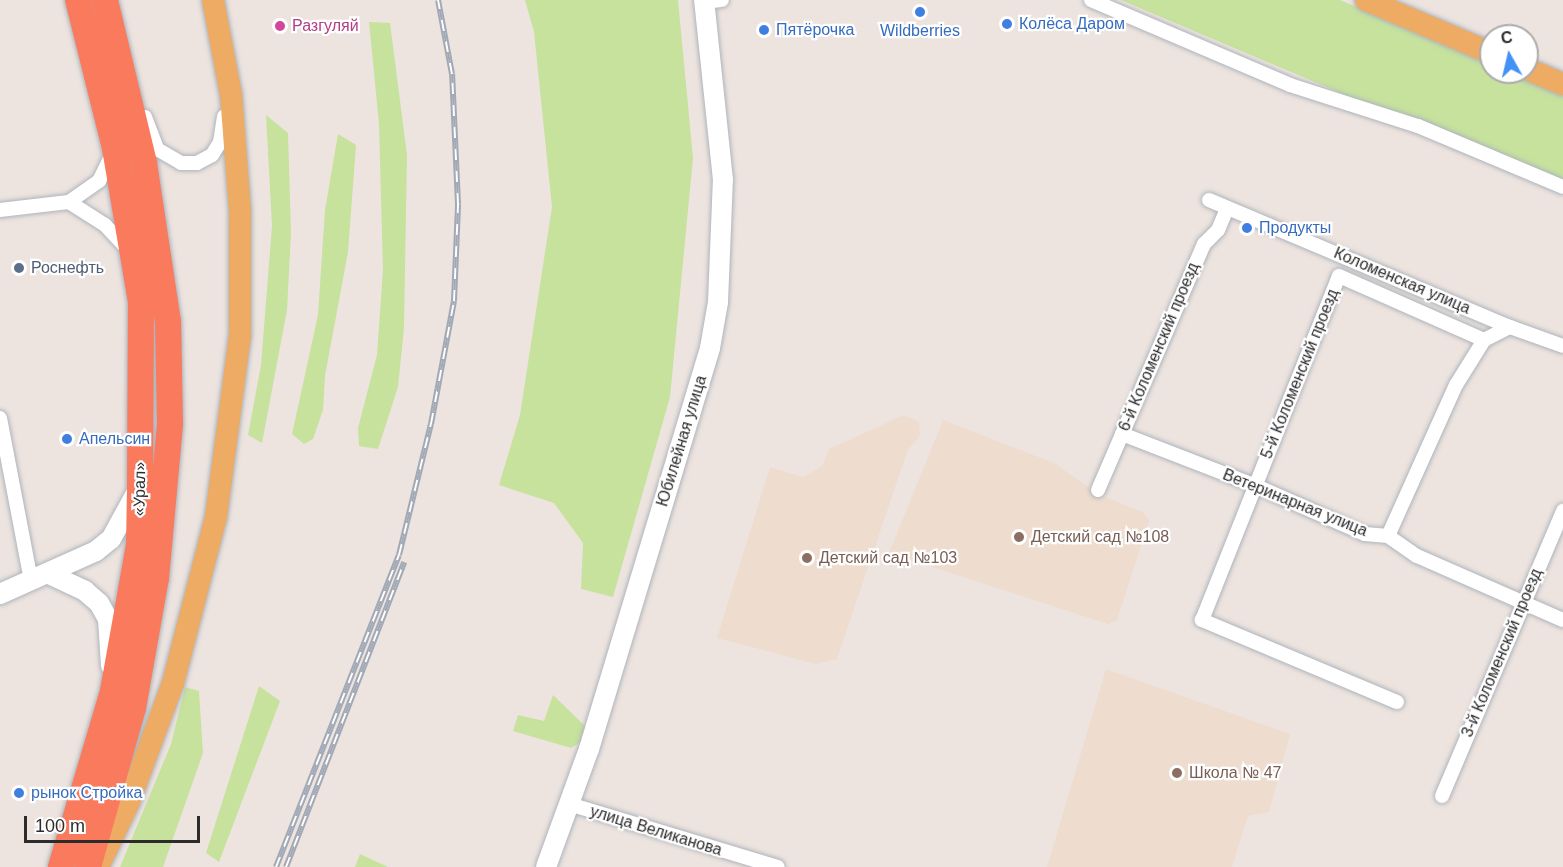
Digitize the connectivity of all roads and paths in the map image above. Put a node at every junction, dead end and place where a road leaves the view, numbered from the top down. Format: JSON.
{"nodes":[{"id":1,"x":78,"y":0,"type":"edge"},
{"id":2,"x":105,"y":0,"type":"edge"},
{"id":3,"x":213,"y":0,"type":"edge"},
{"id":4,"x":1090,"y":0,"type":"edge"},
{"id":5,"x":1366,"y":0,"type":"edge"},
{"id":6,"x":1402,"y":0,"type":"edge"},
{"id":7,"x":710,"y":1,"type":"edge"},
{"id":8,"x":1479,"y":33,"type":"edge"},
{"id":9,"x":117,"y":43,"type":"junction"},
{"id":10,"x":1479,"y":48,"type":"edge"},
{"id":11,"x":1539,"y":58,"type":"edge"},
{"id":12,"x":1563,"y":69,"type":"edge"},
{"id":13,"x":225,"y":72,"type":"junction"},
{"id":14,"x":1539,"y":74,"type":"edge"},
{"id":15,"x":1563,"y":84,"type":"edge"},
{"id":16,"x":115,"y":148,"type":"junction"},
{"id":17,"x":1563,"y":188,"type":"edge"},
{"id":18,"x":1209,"y":200,"type":"dead end"},
{"id":19,"x":69,"y":202,"type":"junction"},
{"id":20,"x":1227,"y":209,"type":"junction"},
{"id":21,"x":0,"y":210,"type":"edge"},
{"id":22,"x":132,"y":255,"type":"junction"},
{"id":23,"x":1510,"y":327,"type":"junction"},
{"id":24,"x":1484,"y":340,"type":"junction"},
{"id":25,"x":1563,"y":346,"type":"edge"},
{"id":26,"x":0,"y":418,"type":"edge"},
{"id":27,"x":1122,"y":434,"type":"junction"},
{"id":28,"x":140,"y":486,"type":"junction"},
{"id":29,"x":1256,"y":486,"type":"junction"},
{"id":30,"x":1098,"y":490,"type":"dead end"},
{"id":31,"x":1563,"y":511,"type":"edge"},
{"id":32,"x":1388,"y":536,"type":"junction"},
{"id":33,"x":50,"y":574,"type":"junction"},
{"id":34,"x":31,"y":580,"type":"junction"},
{"id":35,"x":0,"y":594,"type":"edge"},
{"id":36,"x":1522,"y":602,"type":"junction"},
{"id":37,"x":1563,"y":620,"type":"edge"},
{"id":38,"x":113,"y":691,"type":"junction"},
{"id":39,"x":1397,"y":702,"type":"dead end"},
{"id":40,"x":1442,"y":796,"type":"dead end"},
{"id":41,"x":569,"y":804,"type":"junction"},
{"id":42,"x":61,"y":867,"type":"edge"},
{"id":43,"x":88,"y":867,"type":"edge"},
{"id":44,"x":98,"y":867,"type":"edge"},
{"id":45,"x":546,"y":867,"type":"edge"},
{"id":46,"x":778,"y":867,"type":"edge"}],
"edges":[{"from":1,"to":16,"type":"highway","name":"«Урал»"},
{"from":2,"to":9,"type":"highway","name":"«Урал»"},
{"from":3,"to":13,"type":"main road"},
{"from":4,"to":17,"type":"street"},
{"from":5,"to":10,"type":"main road"},
{"from":6,"to":8,"type":"main road"},
{"from":7,"to":41,"type":"street","name":"Юбилейная улица"},
{"from":9,"to":13,"type":"street"},
{"from":9,"to":43,"type":"highway","name":"«Урал»"},
{"from":11,"to":12,"type":"main road"},
{"from":13,"to":44,"type":"main road"},
{"from":14,"to":15,"type":"main road"},
{"from":16,"to":19,"type":"street"},
{"from":16,"to":22,"type":"highway","name":"«Урал»"},
{"from":18,"to":20,"type":"street","name":"Коломенская улица"},
{"from":19,"to":21,"type":"street"},
{"from":19,"to":22,"type":"street"},
{"from":20,"to":23,"type":"street","name":"Коломенская улица"},
{"from":20,"to":27,"type":"street","name":"6-й Коломенский проезд"},
{"from":22,"to":28,"type":"highway","name":"«Урал»"},
{"from":23,"to":24,"type":"street"},
{"from":23,"to":25,"type":"street","name":"Коломенская улица"},
{"from":24,"to":29,"type":"street","name":"5-й Коломенский проезд"},
{"from":24,"to":32,"type":"street"},
{"from":26,"to":34,"type":"street"},
{"from":27,"to":29,"type":"street","name":"Ветеринарная улица"},
{"from":27,"to":30,"type":"street","name":"6-й Коломенский проезд"},
{"from":28,"to":33,"type":"street"},
{"from":28,"to":38,"type":"highway","name":"«Урал»"},
{"from":29,"to":32,"type":"street","name":"Ветеринарная улица"},
{"from":29,"to":39,"type":"street","name":"5-й Коломенский проезд"},
{"from":31,"to":36,"type":"street","name":"3-й Коломенский проезд"},
{"from":32,"to":36,"type":"street","name":"Ветеринарная улица"},
{"from":33,"to":34,"type":"street"},
{"from":33,"to":38,"type":"street"},
{"from":34,"to":35,"type":"street"},
{"from":36,"to":37,"type":"street","name":"Ветеринарная улица"},
{"from":36,"to":40,"type":"street","name":"3-й Коломенский проезд"},
{"from":38,"to":42,"type":"highway","name":"«Урал»"},
{"from":41,"to":45,"type":"street","name":"Юбилейная улица"},
{"from":41,"to":46,"type":"street","name":"улица Великанова"}]}
